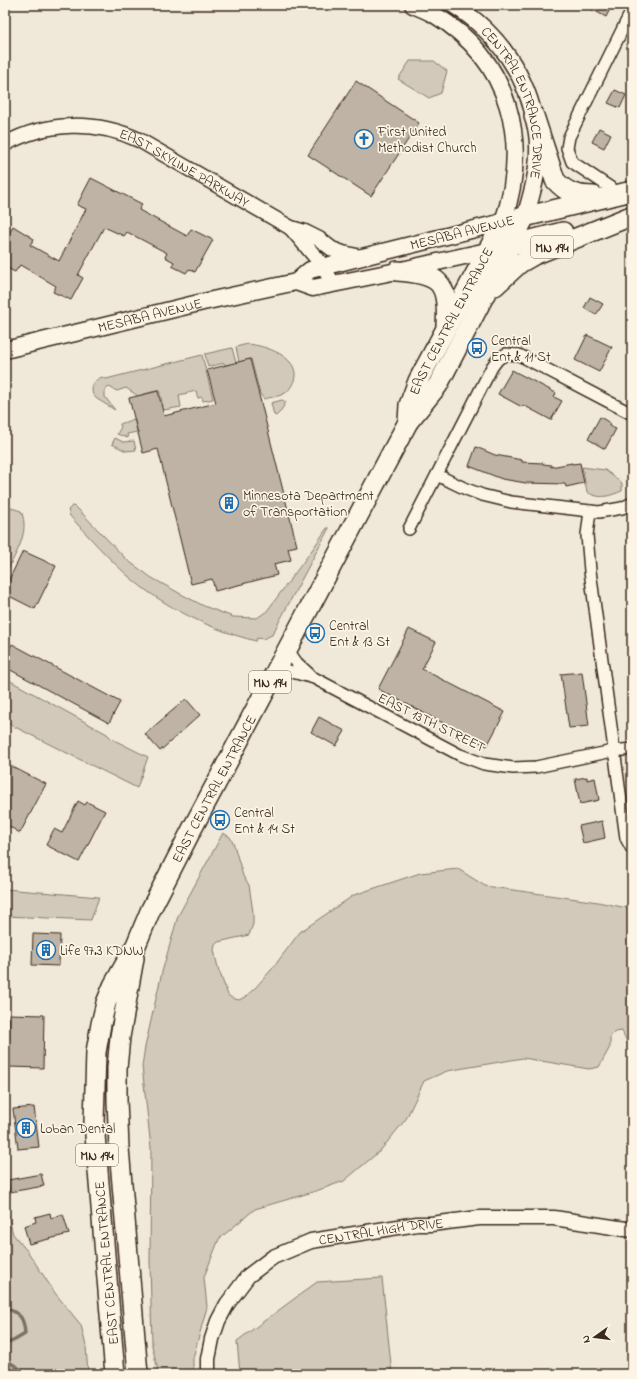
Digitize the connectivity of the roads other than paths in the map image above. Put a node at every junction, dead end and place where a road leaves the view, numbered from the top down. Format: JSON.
{"nodes":[{"id":1,"x":413,"y":5,"type":"edge"},
{"id":2,"x":454,"y":5,"type":"edge"},
{"id":3,"x":632,"y":10,"type":"edge"},
{"id":4,"x":534,"y":116,"type":"junction"},
{"id":5,"x":5,"y":144,"type":"edge"},
{"id":6,"x":621,"y":193,"type":"edge"},
{"id":7,"x":632,"y":216,"type":"edge"},
{"id":8,"x":525,"y":217,"type":"junction"},
{"id":9,"x":503,"y":222,"type":"junction"},
{"id":10,"x":291,"y":228,"type":"junction"},
{"id":11,"x":511,"y":245,"type":"junction"},
{"id":12,"x":487,"y":251,"type":"junction"},
{"id":13,"x":361,"y":257,"type":"junction"},
{"id":14,"x":323,"y":266,"type":"junction"},
{"id":15,"x":397,"y":271,"type":"junction"},
{"id":16,"x":296,"y":282,"type":"junction"},
{"id":17,"x":333,"y":284,"type":"junction"},
{"id":18,"x":484,"y":297,"type":"junction"},
{"id":19,"x":446,"y":327,"type":"junction"},
{"id":20,"x":5,"y":350,"type":"edge"},
{"id":21,"x":632,"y":414,"type":"edge"},
{"id":22,"x":408,"y":422,"type":"junction"},
{"id":23,"x":437,"y":475,"type":"junction"},
{"id":24,"x":632,"y":503,"type":"edge"},
{"id":25,"x":590,"y":511,"type":"junction"},
{"id":26,"x":409,"y":529,"type":"dead end"},
{"id":27,"x":287,"y":649,"type":"junction"},
{"id":28,"x":278,"y":668,"type":"junction"},
{"id":29,"x":314,"y":678,"type":"junction"},
{"id":30,"x":632,"y":749,"type":"edge"},
{"id":31,"x":614,"y":751,"type":"junction"},
{"id":32,"x":632,"y":849,"type":"edge"},
{"id":33,"x":136,"y":945,"type":"junction"},
{"id":34,"x":632,"y":1230,"type":"edge"},
{"id":35,"x":115,"y":1374,"type":"edge"},
{"id":36,"x":138,"y":1374,"type":"edge"},
{"id":37,"x":208,"y":1374,"type":"edge"}],
"edges":[{"from":1,"to":9,"type":"main road","name":"CENTRAL ENTRANCE DRIVE"},
{"from":2,"to":4,"type":"main road","name":"CENTRAL ENTRANCE DRIVE"},
{"from":3,"to":6,"type":"street"},
{"from":4,"to":6,"type":"highway"},
{"from":4,"to":8,"type":"main road","name":"CENTRAL ENTRANCE DRIVE"},
{"from":5,"to":10,"type":"street","name":"EAST SKYLINE PARKWAY"},
{"from":6,"to":8,"type":"highway","name":"MESABA AVENUE","number":"MN 194"},
{"from":7,"to":11,"type":"highway","name":"MESABA AVENUE","number":"MN 194"},
{"from":7,"to":18,"type":"highway","number":"MN 194"},
{"from":8,"to":9,"type":"highway","name":"MESABA AVENUE","number":"MN 194"},
{"from":8,"to":11,"type":"highway","name":"EAST CENTRAL ENTRANCE"},
{"from":9,"to":12,"type":"highway","name":"EAST CENTRAL ENTRANCE","number":"MN 194"},
{"from":9,"to":13,"type":"main road","name":"MESABA AVENUE"},
{"from":10,"to":13,"type":"street"},
{"from":10,"to":14,"type":"street","name":"EAST SKYLINE PARKWAY"},
{"from":11,"to":12,"type":"highway","name":"MESABA AVENUE"},
{"from":11,"to":18,"type":"highway","name":"EAST CENTRAL ENTRANCE","number":"MN 194"},
{"from":12,"to":15,"type":"main road","name":"MESABA AVENUE"},
{"from":12,"to":19,"type":"highway","name":"EAST CENTRAL ENTRANCE","number":"MN 194"},
{"from":13,"to":14,"type":"main road","name":"MESABA AVENUE"},
{"from":14,"to":16,"type":"main road","name":"MESABA AVENUE"},
{"from":14,"to":17,"type":"street","name":"EAST SKYLINE PARKWAY"},
{"from":15,"to":17,"type":"main road","name":"MESABA AVENUE"},
{"from":15,"to":19,"type":"highway"},
{"from":16,"to":17,"type":"main road","name":"MESABA AVENUE"},
{"from":16,"to":20,"type":"main road","name":"MESABA AVENUE"},
{"from":18,"to":22,"type":"highway","name":"EAST CENTRAL ENTRANCE","number":"MN 194"},
{"from":19,"to":22,"type":"highway","name":"EAST CENTRAL ENTRANCE","number":"MN 194"},
{"from":21,"to":23,"type":"street"},
{"from":22,"to":27,"type":"highway","name":"EAST CENTRAL ENTRANCE","number":"MN 194"},
{"from":23,"to":25,"type":"street"},
{"from":23,"to":26,"type":"street"},
{"from":24,"to":25,"type":"street"},
{"from":25,"to":31,"type":"street"},
{"from":27,"to":28,"type":"highway","name":"EAST CENTRAL ENTRANCE","number":"MN 194"},
{"from":27,"to":29,"type":"street","name":"EAST 13TH STREET"},
{"from":28,"to":29,"type":"street","name":"EAST 13TH STREET"},
{"from":28,"to":33,"type":"highway","name":"EAST CENTRAL ENTRANCE","number":"MN 194"},
{"from":29,"to":31,"type":"street","name":"EAST 13TH STREET"},
{"from":30,"to":31,"type":"street","name":"EAST 13TH STREET"},
{"from":31,"to":32,"type":"street"},
{"from":33,"to":35,"type":"highway","name":"EAST CENTRAL ENTRANCE","number":"MN 194"},
{"from":33,"to":36,"type":"highway","name":"EAST CENTRAL ENTRANCE","number":"MN 194"},
{"from":34,"to":37,"type":"street","name":"CENTRAL HIGH DRIVE"}]}
